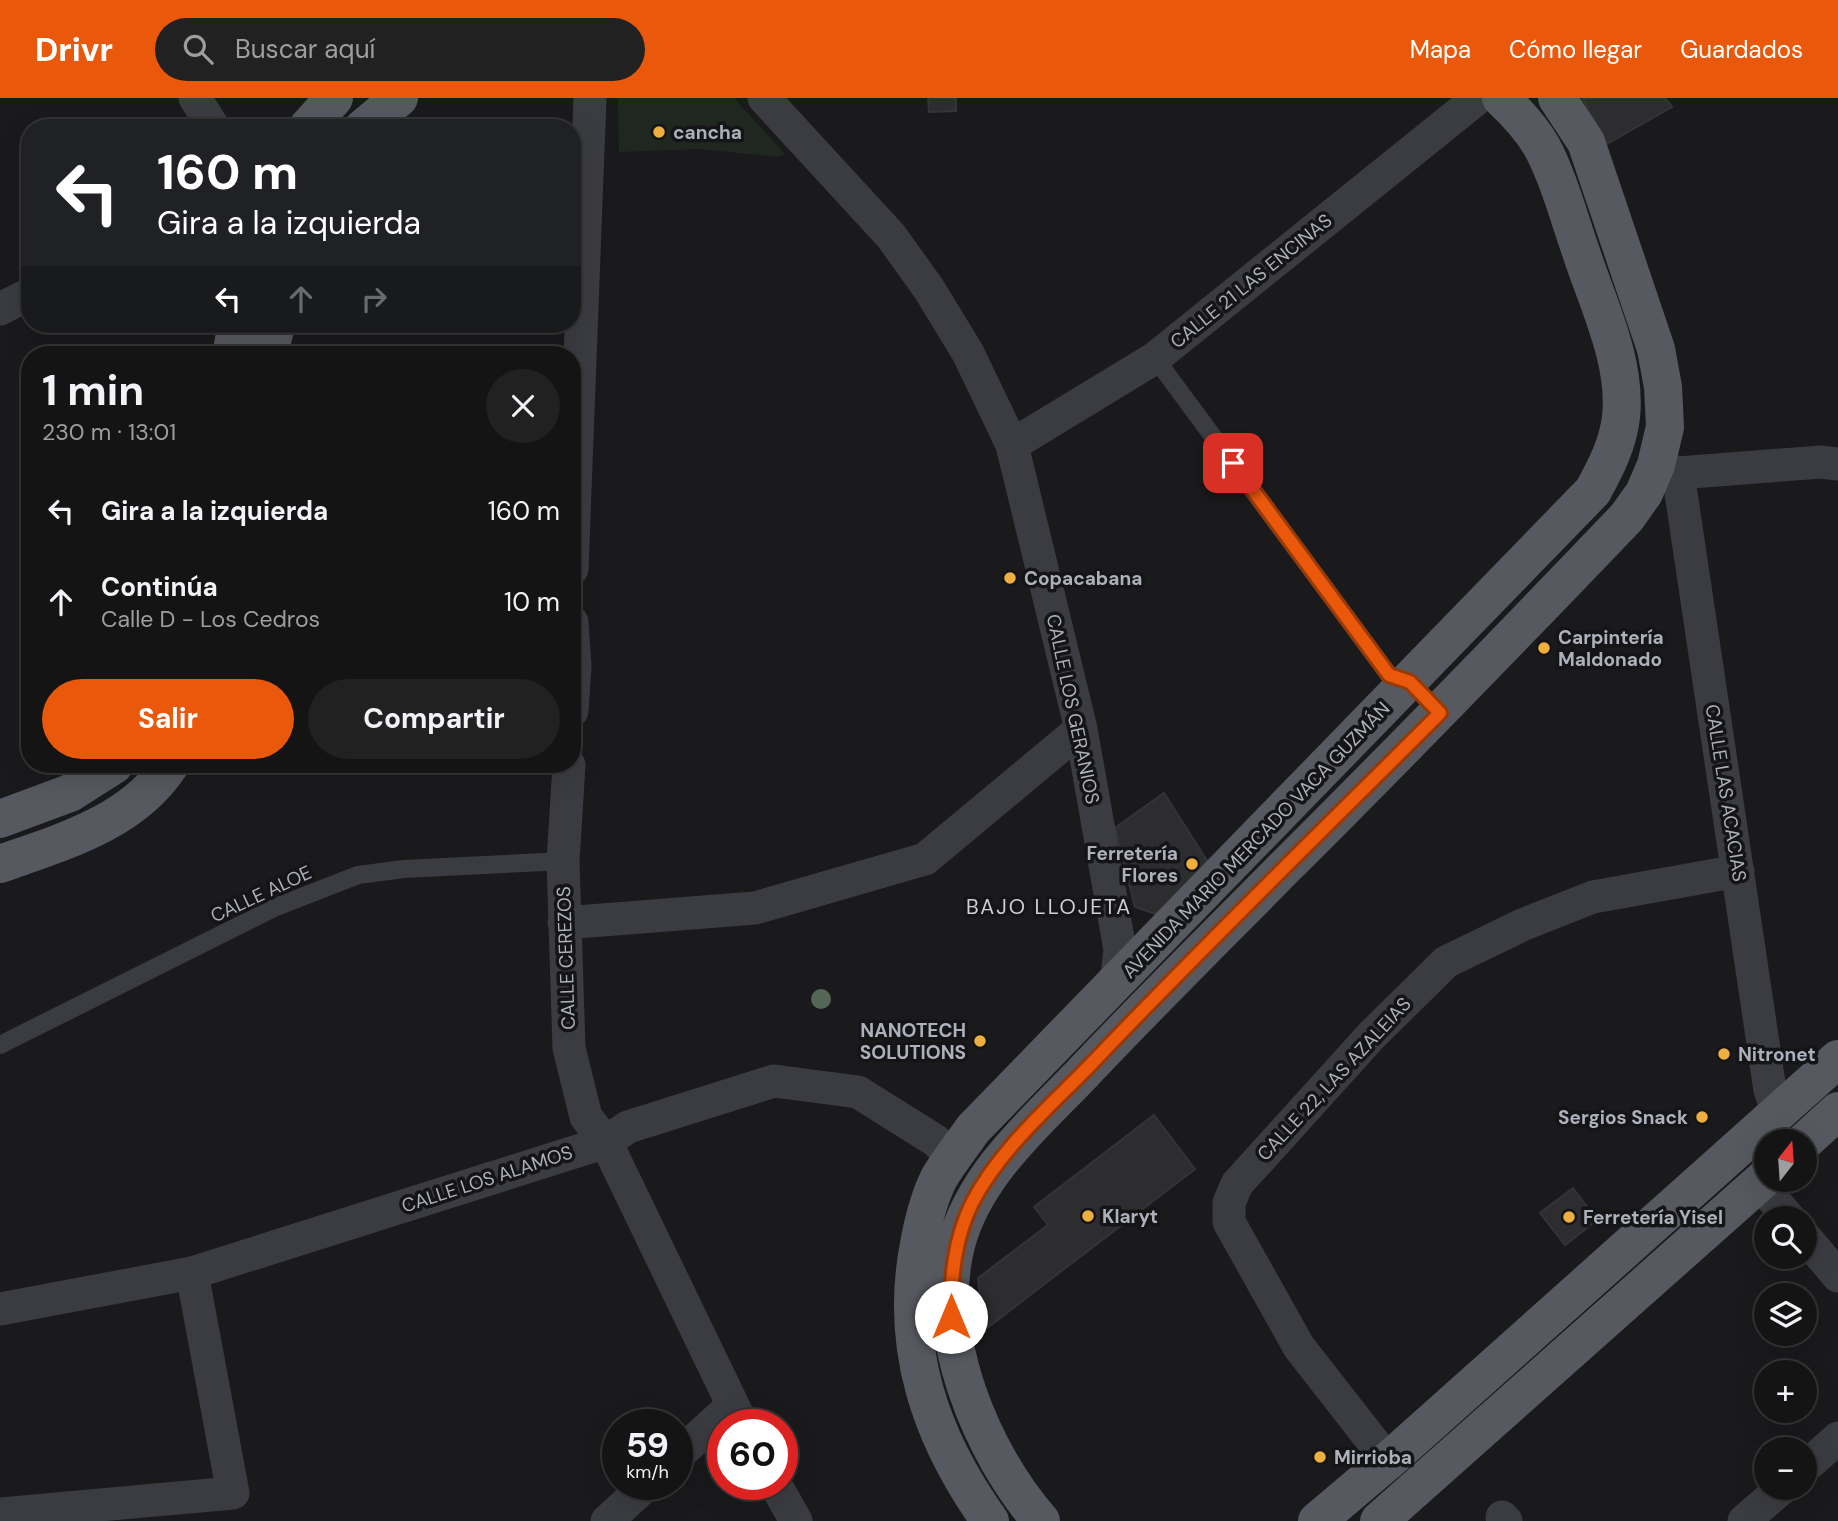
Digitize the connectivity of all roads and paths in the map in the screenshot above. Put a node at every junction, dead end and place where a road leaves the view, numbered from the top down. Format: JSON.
{"nodes":[{"id":1,"x":195,"y":98,"type":"edge"},
{"id":2,"x":334,"y":98,"type":"edge"},
{"id":3,"x":399,"y":98,"type":"edge"},
{"id":4,"x":590,"y":98,"type":"edge"},
{"id":5,"x":764,"y":98,"type":"edge"},
{"id":6,"x":1478,"y":98,"type":"edge"},
{"id":7,"x":1501,"y":98,"type":"edge"},
{"id":8,"x":1557,"y":98,"type":"edge"},
{"id":9,"x":208,"y":119,"type":"edge"},
{"id":10,"x":315,"y":119,"type":"edge"},
{"id":11,"x":374,"y":119,"type":"edge"},
{"id":12,"x":21,"y":298,"type":"edge"},
{"id":13,"x":0,"y":309,"type":"edge"},
{"id":14,"x":581,"y":346,"type":"edge"},
{"id":15,"x":1155,"y":358,"type":"junction"},
{"id":16,"x":1012,"y":445,"type":"junction"},
{"id":17,"x":1838,"y":464,"type":"edge"},
{"id":18,"x":1667,"y":469,"type":"junction"},
{"id":19,"x":1410,"y":682,"type":"junction"},
{"id":20,"x":1440,"y":713,"type":"junction"},
{"id":21,"x":1081,"y":729,"type":"junction"},
{"id":22,"x":101,"y":773,"type":"edge"},
{"id":23,"x":163,"y":773,"type":"edge"},
{"id":24,"x":568,"y":773,"type":"edge"},
{"id":25,"x":0,"y":819,"type":"edge"},
{"id":26,"x":563,"y":861,"type":"junction"},
{"id":27,"x":0,"y":864,"type":"edge"},
{"id":28,"x":1738,"y":871,"type":"junction"},
{"id":29,"x":564,"y":923,"type":"junction"},
{"id":30,"x":1130,"y":997,"type":"junction"},
{"id":31,"x":0,"y":1045,"type":"edge"},
{"id":32,"x":1838,"y":1059,"type":"edge"},
{"id":33,"x":1838,"y":1111,"type":"edge"},
{"id":34,"x":1793,"y":1129,"type":"edge"},
{"id":35,"x":1797,"y":1129,"type":"edge"},
{"id":36,"x":1801,"y":1129,"type":"edge"},
{"id":37,"x":606,"y":1142,"type":"junction"},
{"id":38,"x":1754,"y":1147,"type":"edge"},
{"id":39,"x":1733,"y":1154,"type":"junction"},
{"id":40,"x":952,"y":1158,"type":"junction"},
{"id":41,"x":1754,"y":1172,"type":"edge"},
{"id":42,"x":984,"y":1183,"type":"junction"},
{"id":43,"x":1754,"y":1188,"type":"edge"},
{"id":44,"x":1817,"y":1251,"type":"edge"},
{"id":45,"x":191,"y":1273,"type":"junction"},
{"id":46,"x":1838,"y":1276,"type":"edge"},
{"id":47,"x":0,"y":1309,"type":"edge"},
{"id":48,"x":734,"y":1409,"type":"edge"},
{"id":49,"x":1838,"y":1438,"type":"edge"},
{"id":50,"x":1817,"y":1457,"type":"edge"},
{"id":51,"x":1388,"y":1461,"type":"junction"},
{"id":52,"x":1414,"y":1491,"type":"junction"},
{"id":53,"x":630,"y":1500,"type":"edge"},
{"id":54,"x":784,"y":1500,"type":"edge"},
{"id":55,"x":1768,"y":1500,"type":"edge"},
{"id":56,"x":0,"y":1514,"type":"edge"},
{"id":57,"x":607,"y":1521,"type":"edge"},
{"id":58,"x":796,"y":1521,"type":"edge"},
{"id":59,"x":990,"y":1521,"type":"edge"},
{"id":60,"x":1041,"y":1521,"type":"edge"},
{"id":61,"x":1317,"y":1521,"type":"edge"},
{"id":62,"x":1379,"y":1521,"type":"edge"},
{"id":63,"x":1744,"y":1521,"type":"edge"}],
"edges":[{"from":1,"to":9,"type":"street"},
{"from":2,"to":10,"type":"main road"},
{"from":3,"to":11,"type":"main road"},
{"from":4,"to":14,"type":"street"},
{"from":5,"to":16,"type":"street","name":"CALLE LOS GERANIOS"},
{"from":6,"to":15,"type":"street","name":"CALLE 21 LAS ENCINAS"},
{"from":7,"to":19,"type":"main road","name":"AVENIDA MARIO MERCADO VACA GUZMÁN"},
{"from":8,"to":18,"type":"main road","name":"AVENIDA MARIO MERCADO VACA GUZMÁN"},
{"from":12,"to":13,"type":"street"},
{"from":15,"to":16,"type":"street","name":"CALLE 21 LAS ENCINAS"},
{"from":15,"to":19,"type":"lane"},
{"from":16,"to":21,"type":"street","name":"CALLE LOS GERANIOS"},
{"from":17,"to":18,"type":"street"},
{"from":18,"to":20,"type":"main road","name":"AVENIDA MARIO MERCADO VACA GUZMÁN"},
{"from":18,"to":28,"type":"street","name":"CALLE LAS ACACIAS"},
{"from":19,"to":20,"type":"main road"},
{"from":19,"to":30,"type":"main road","name":"AVENIDA MARIO MERCADO VACA GUZMÁN"},
{"from":20,"to":30,"type":"main road","name":"AVENIDA MARIO MERCADO VACA GUZMÁN"},
{"from":21,"to":29,"type":"street"},
{"from":21,"to":30,"type":"street","name":"CALLE LOS GERANIOS"},
{"from":22,"to":25,"type":"main road"},
{"from":23,"to":27,"type":"main road"},
{"from":24,"to":26,"type":"street","name":"CALLE CEREZOS"},
{"from":26,"to":29,"type":"street","name":"CALLE CEREZOS"},
{"from":26,"to":31,"type":"lane","name":"CALLE ALOE"},
{"from":28,"to":34,"type":"street","name":"CALLE LAS ACACIAS"},
{"from":28,"to":51,"type":"street","name":"CALLE 22, LAS AZALEIAS"},
{"from":29,"to":37,"type":"street","name":"CALLE CEREZOS"},
{"from":30,"to":40,"type":"main road","name":"AVENIDA MARIO MERCADO VACA GUZMÁN"},
{"from":30,"to":42,"type":"main road","name":"AVENIDA MARIO MERCADO VACA GUZMÁN"},
{"from":32,"to":35,"type":"main road"},
{"from":33,"to":36,"type":"main road"},
{"from":37,"to":40,"type":"street","name":"CALLE LOS ALAMOS"},
{"from":37,"to":45,"type":"street","name":"CALLE LOS ALAMOS"},
{"from":37,"to":48,"type":"street","name":"CALLE CEREZOS"},
{"from":38,"to":39,"type":"main road"},
{"from":39,"to":41,"type":"main road"},
{"from":39,"to":51,"type":"main road"},
{"from":40,"to":42,"type":"main road"},
{"from":40,"to":59,"type":"main road","name":"AVENIDA MARIO MERCADO VACA GUZMÁN"},
{"from":42,"to":60,"type":"main road","name":"AVENIDA MARIO MERCADO VACA GUZMÁN"},
{"from":43,"to":52,"type":"main road"},
{"from":44,"to":46,"type":"street"},
{"from":45,"to":47,"type":"street","name":"CALLE LOS ALAMOS"},
{"from":45,"to":56,"type":"street"},
{"from":49,"to":50,"type":"street"},
{"from":51,"to":52,"type":"main road"},
{"from":51,"to":61,"type":"main road"},
{"from":52,"to":62,"type":"main road"},
{"from":53,"to":57,"type":"street"},
{"from":54,"to":58,"type":"street"},
{"from":55,"to":63,"type":"street"}]}
